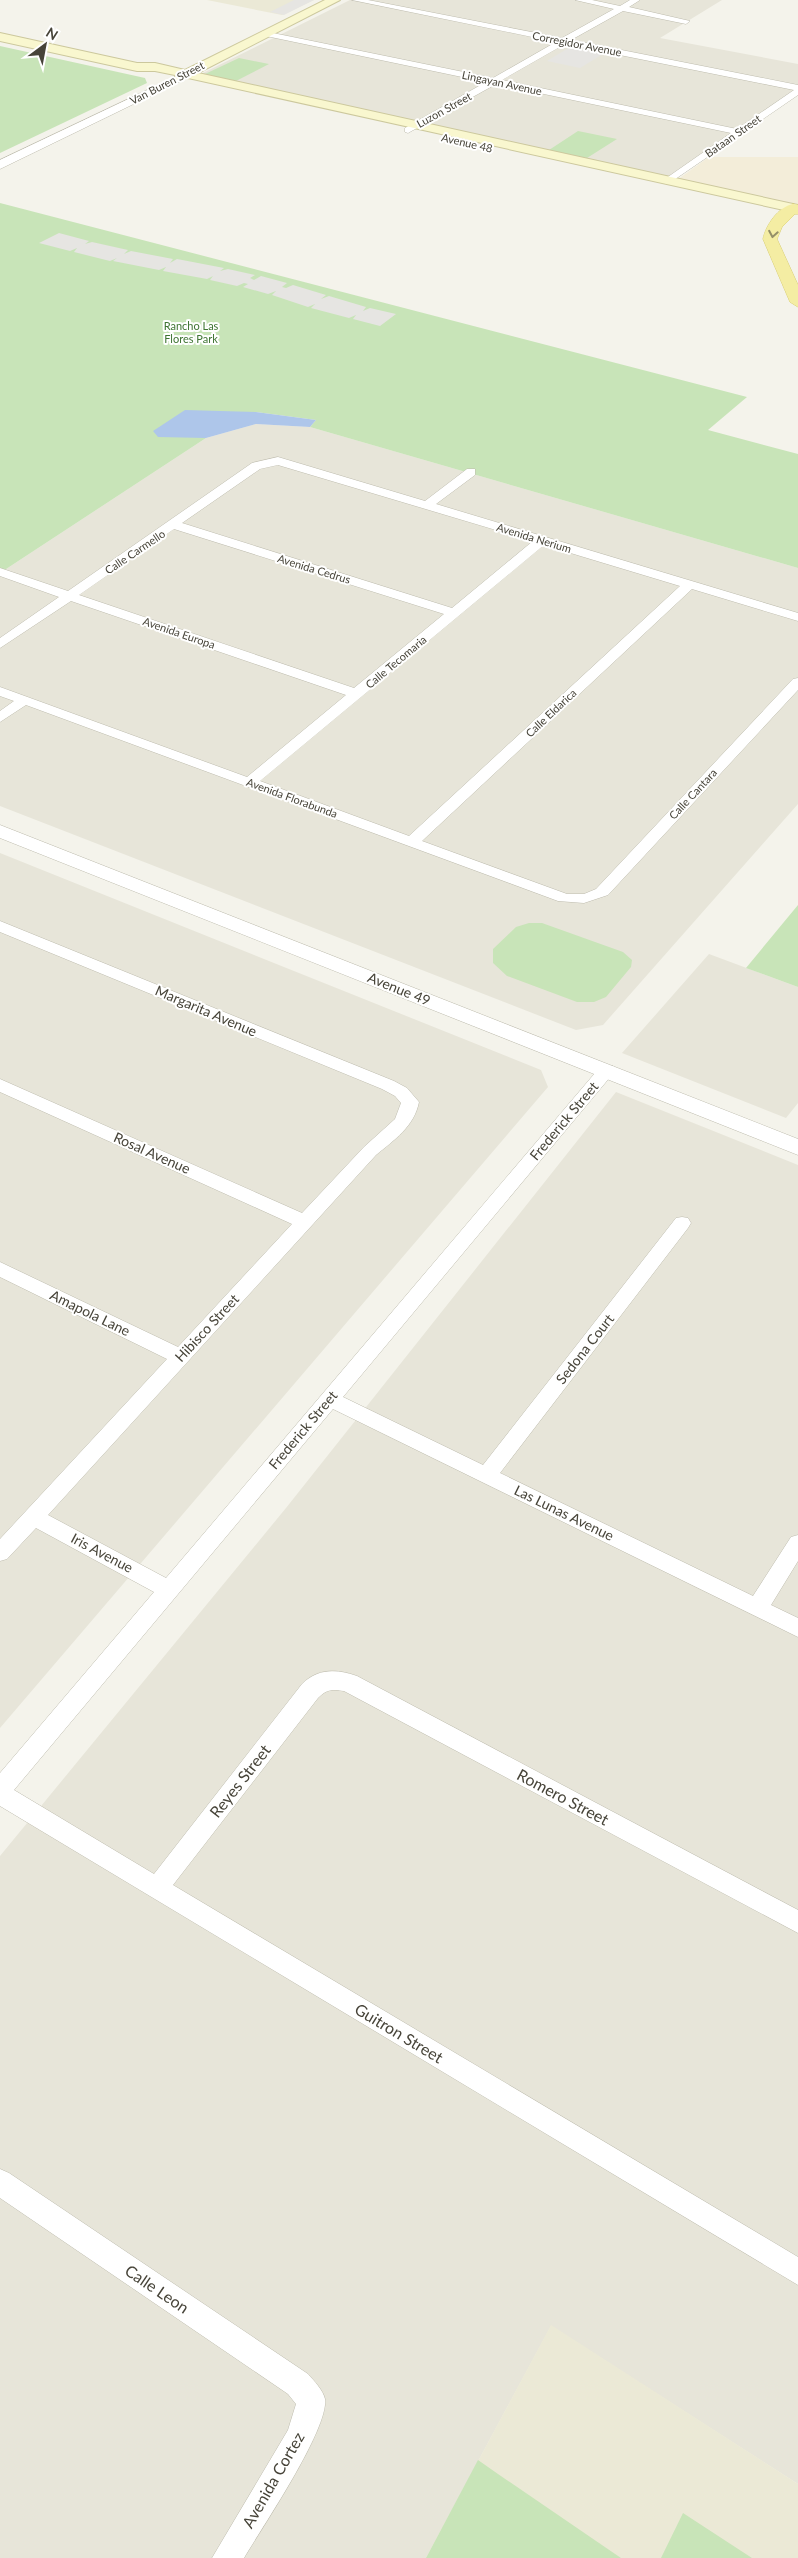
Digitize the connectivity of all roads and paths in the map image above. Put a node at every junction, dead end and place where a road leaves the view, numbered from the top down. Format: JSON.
{"nodes":[{"id":1,"x":334,"y":0,"type":"edge"},
{"id":2,"x":356,"y":0,"type":"edge"},
{"id":3,"x":579,"y":0,"type":"edge"},
{"id":4,"x":636,"y":0,"type":"edge"},
{"id":5,"x":622,"y":8,"type":"junction"},
{"id":6,"x":686,"y":20,"type":"dead end"},
{"id":7,"x":266,"y":33,"type":"junction"},
{"id":8,"x":0,"y":37,"type":"edge"},
{"id":9,"x":564,"y":41,"type":"junction"},
{"id":10,"x":181,"y":76,"type":"junction"},
{"id":11,"x":496,"y":82,"type":"junction"},
{"id":12,"x":798,"y":90,"type":"edge"},
{"id":13,"x":413,"y":128,"type":"junction"},
{"id":14,"x":739,"y":132,"type":"junction"},
{"id":15,"x":542,"y":160,"type":"junction"},
{"id":16,"x":0,"y":166,"type":"edge"},
{"id":17,"x":668,"y":181,"type":"junction"},
{"id":18,"x":794,"y":214,"type":"edge"},
{"id":19,"x":798,"y":266,"type":"edge"},
{"id":20,"x":798,"y":302,"type":"edge"},
{"id":21,"x":270,"y":462,"type":"joint"},
{"id":22,"x":470,"y":472,"type":"dead end"},
{"id":23,"x":426,"y":506,"type":"junction"},
{"id":24,"x":175,"y":525,"type":"junction"},
{"id":25,"x":541,"y":541,"type":"junction"},
{"id":26,"x":0,"y":572,"type":"edge"},
{"id":27,"x":689,"y":585,"type":"junction"},
{"id":28,"x":70,"y":596,"type":"junction"},
{"id":29,"x":454,"y":613,"type":"junction"},
{"id":30,"x":798,"y":617,"type":"edge"},
{"id":31,"x":0,"y":644,"type":"edge"},
{"id":32,"x":798,"y":682,"type":"edge"},
{"id":33,"x":357,"y":694,"type":"junction"},
{"id":34,"x":3,"y":696,"type":"edge"},
{"id":35,"x":24,"y":700,"type":"junction"},
{"id":36,"x":0,"y":718,"type":"edge"},
{"id":37,"x":250,"y":782,"type":"junction"},
{"id":38,"x":0,"y":831,"type":"edge"},
{"id":39,"x":413,"y":841,"type":"junction"},
{"id":40,"x":585,"y":899,"type":"joint"},
{"id":41,"x":0,"y":926,"type":"edge"},
{"id":42,"x":607,"y":1070,"type":"junction"},
{"id":43,"x":0,"y":1084,"type":"edge"},
{"id":44,"x":410,"y":1102,"type":"joint"},
{"id":45,"x":798,"y":1147,"type":"edge"},
{"id":46,"x":305,"y":1222,"type":"junction"},
{"id":47,"x":682,"y":1223,"type":"dead end"},
{"id":48,"x":0,"y":1269,"type":"edge"},
{"id":49,"x":181,"y":1356,"type":"junction"},
{"id":50,"x":330,"y":1399,"type":"junction"},
{"id":51,"x":488,"y":1475,"type":"junction"},
{"id":52,"x":34,"y":1517,"type":"junction"},
{"id":53,"x":798,"y":1543,"type":"edge"},
{"id":54,"x":0,"y":1553,"type":"edge"},
{"id":55,"x":170,"y":1590,"type":"junction"},
{"id":56,"x":757,"y":1608,"type":"junction"},
{"id":57,"x":798,"y":1628,"type":"edge"},
{"id":58,"x":326,"y":1679,"type":"joint"},
{"id":59,"x":0,"y":1790,"type":"edge"},
{"id":60,"x":0,"y":1794,"type":"edge"},
{"id":61,"x":157,"y":1888,"type":"junction"},
{"id":62,"x":798,"y":1922,"type":"edge"},
{"id":63,"x":0,"y":2182,"type":"edge"},
{"id":64,"x":798,"y":2272,"type":"edge"},
{"id":65,"x":311,"y":2400,"type":"joint"},
{"id":66,"x":227,"y":2558,"type":"edge"}],
"edges":[{"from":1,"to":7,"type":"main road","name":"Van Buren Street"},
{"from":2,"to":9,"type":"street","name":"Corregidor Avenue"},
{"from":3,"to":5,"type":"street"},
{"from":4,"to":5,"type":"street","name":"Luzon Street"},
{"from":5,"to":6,"type":"street"},
{"from":5,"to":9,"type":"street","name":"Luzon Street"},
{"from":7,"to":10,"type":"main road","name":"Van Buren Street"},
{"from":7,"to":11,"type":"street","name":"Lingayan Avenue"},
{"from":8,"to":10,"type":"main road","name":"Avenue 48"},
{"from":9,"to":11,"type":"street","name":"Luzon Street"},
{"from":9,"to":12,"type":"street","name":"Corregidor Avenue"},
{"from":10,"to":13,"type":"main road","name":"Avenue 48"},
{"from":10,"to":16,"type":"street","name":"Van Buren Street"},
{"from":11,"to":13,"type":"street","name":"Luzon Street"},
{"from":11,"to":14,"type":"street","name":"Lingayan Avenue"},
{"from":12,"to":14,"type":"street","name":"Bataan Street"},
{"from":13,"to":15,"type":"main road","name":"Avenue 48"},
{"from":13,"to":17,"type":"main road","name":"Avenue 48"},
{"from":14,"to":17,"type":"street","name":"Bataan Street"},
{"from":15,"to":17,"type":"main road"},
{"from":15,"to":18,"type":"main road","name":"Avenue 48"},
{"from":17,"to":18,"type":"main road","name":"Avenue 48"},
{"from":18,"to":19,"type":"main road"},
{"from":18,"to":20,"type":"main road","one_way":true},
{"from":21,"to":23,"type":"street","name":"Avenida Nerium"},
{"from":21,"to":24,"type":"street","name":"Calle Carmello"},
{"from":22,"to":23,"type":"street"},
{"from":23,"to":25,"type":"street","name":"Avenida Nerium"},
{"from":24,"to":28,"type":"street","name":"Calle Carmello"},
{"from":24,"to":29,"type":"street","name":"Avenida Cedrus"},
{"from":25,"to":27,"type":"street","name":"Avenida Nerium"},
{"from":25,"to":29,"type":"street","name":"Calle Tecomaria"},
{"from":26,"to":28,"type":"street","name":"Avenida Europa"},
{"from":27,"to":30,"type":"street","name":"Avenida Nerium"},
{"from":27,"to":39,"type":"street","name":"Calle Eldarica"},
{"from":28,"to":31,"type":"street","name":"Calle Carmello"},
{"from":28,"to":33,"type":"street","name":"Avenida Europa"},
{"from":29,"to":33,"type":"street","name":"Calle Tecomaria"},
{"from":32,"to":40,"type":"street","name":"Calle Cantara"},
{"from":33,"to":37,"type":"street","name":"Calle Tecomaria"},
{"from":34,"to":35,"type":"street","name":"Avenida Florabunda"},
{"from":35,"to":36,"type":"street"},
{"from":35,"to":37,"type":"street","name":"Avenida Florabunda"},
{"from":37,"to":39,"type":"street","name":"Avenida Florabunda"},
{"from":38,"to":42,"type":"street","name":"Avenue 49"},
{"from":39,"to":40,"type":"street","name":"Avenida Florabunda"},
{"from":41,"to":44,"type":"street","name":"Margarita Avenue"},
{"from":42,"to":45,"type":"street","name":"Avenue 49"},
{"from":42,"to":50,"type":"street","name":"Frederick Street"},
{"from":43,"to":46,"type":"street","name":"Rosal Avenue"},
{"from":44,"to":46,"type":"street","name":"Hibisco Street"},
{"from":46,"to":49,"type":"street","name":"Hibisco Street"},
{"from":47,"to":51,"type":"street","name":"Sedona Court"},
{"from":48,"to":49,"type":"street","name":"Amapola Lane"},
{"from":49,"to":52,"type":"street","name":"Hibisco Street"},
{"from":50,"to":51,"type":"street","name":"Las Lunas Avenue"},
{"from":50,"to":55,"type":"street","name":"Frederick Street"},
{"from":51,"to":56,"type":"street","name":"Las Lunas Avenue"},
{"from":52,"to":54,"type":"street","name":"Hibisco Street"},
{"from":52,"to":55,"type":"street","name":"Iris Avenue"},
{"from":53,"to":56,"type":"street"},
{"from":55,"to":59,"type":"street","name":"Frederick Street"},
{"from":56,"to":57,"type":"street","name":"Las Lunas Avenue"},
{"from":58,"to":61,"type":"street","name":"Reyes Street"},
{"from":58,"to":62,"type":"street","name":"Romero Street"},
{"from":60,"to":61,"type":"street","name":"Guitron Street"},
{"from":61,"to":64,"type":"street","name":"Guitron Street"},
{"from":63,"to":65,"type":"street","name":"Calle Leon"},
{"from":65,"to":66,"type":"street","name":"Avenida Cortez"}]}
